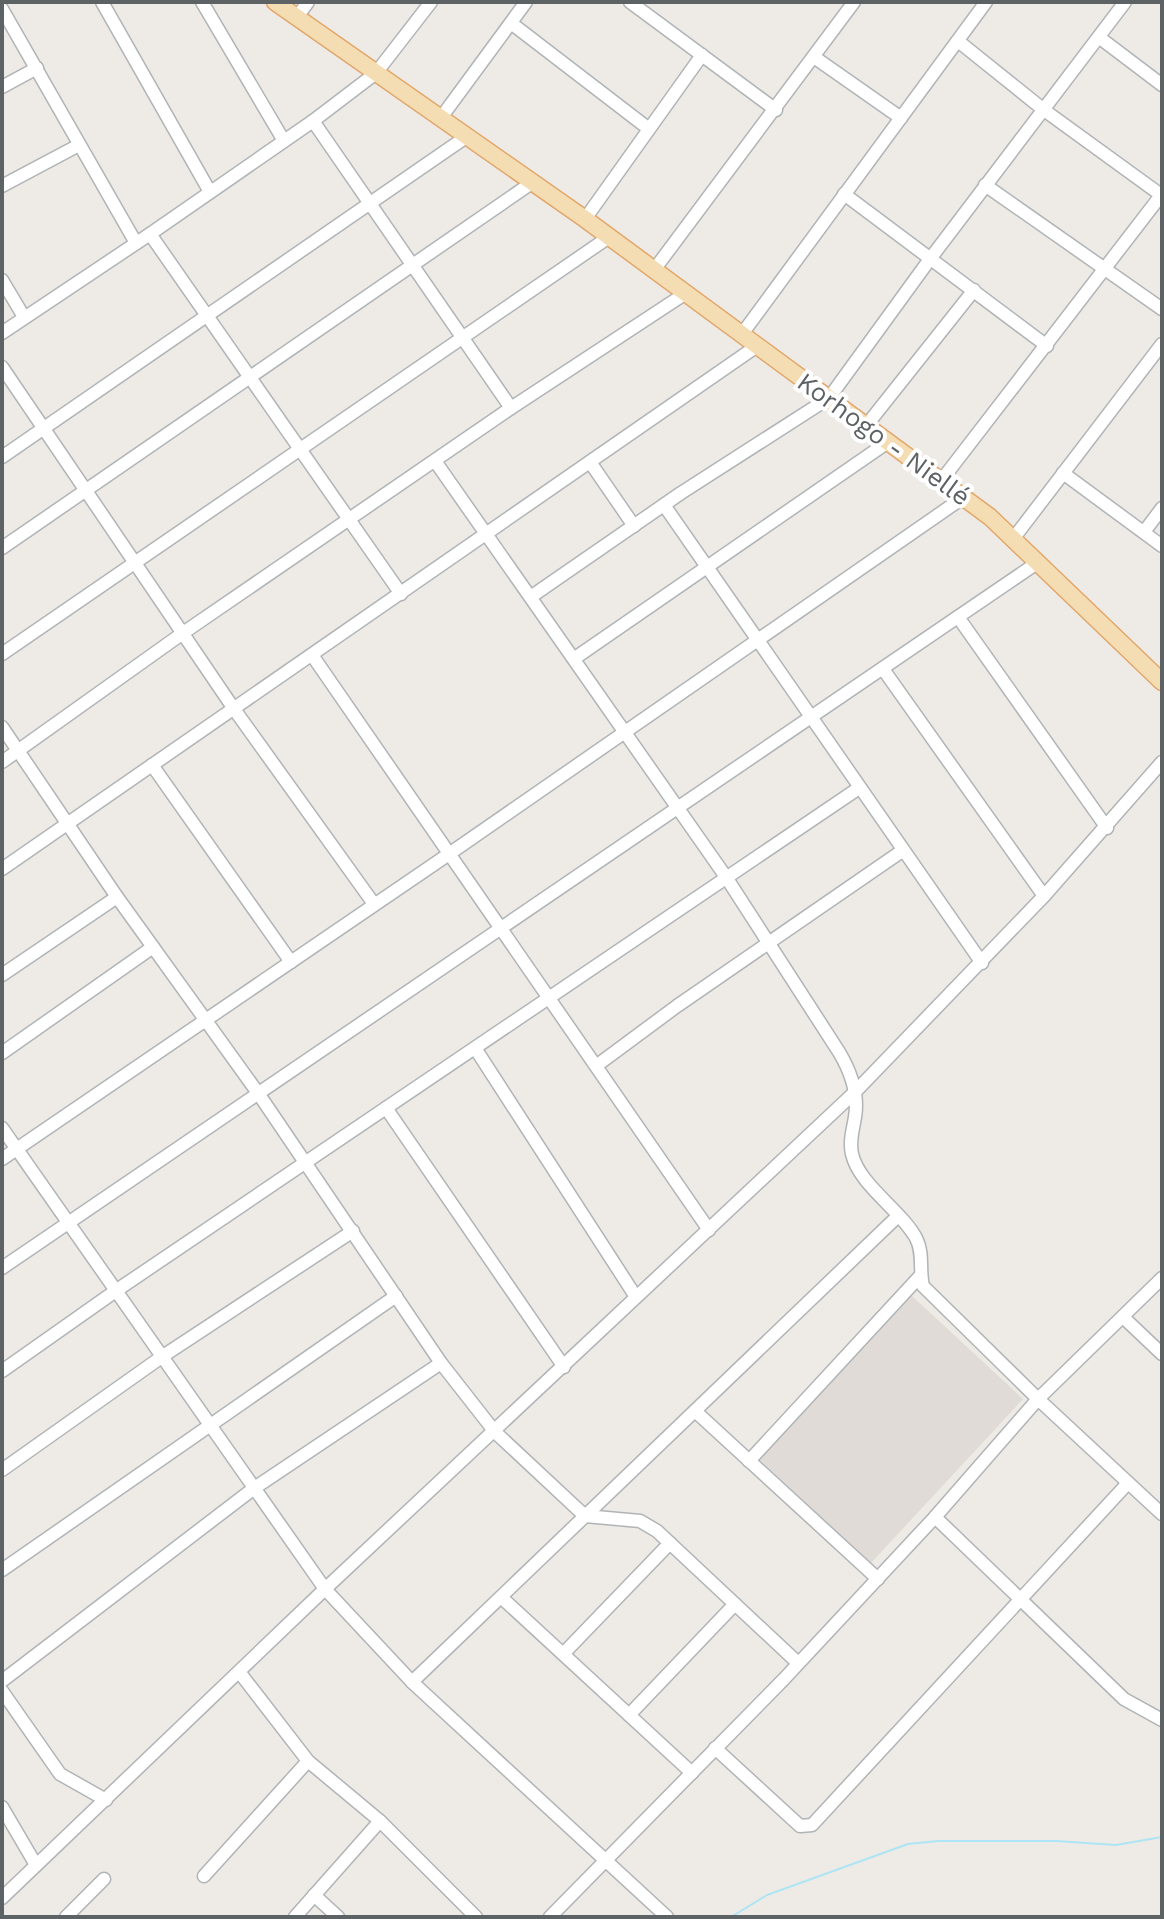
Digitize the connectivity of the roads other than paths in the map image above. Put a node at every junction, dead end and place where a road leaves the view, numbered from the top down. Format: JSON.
{"nodes":[{"id":1,"x":102,"y":2,"type":"edge"},
{"id":2,"x":202,"y":2,"type":"edge"},
{"id":3,"x":275,"y":2,"type":"edge"},
{"id":4,"x":308,"y":2,"type":"edge"},
{"id":5,"x":431,"y":2,"type":"edge"},
{"id":6,"x":526,"y":2,"type":"edge"},
{"id":7,"x":854,"y":2,"type":"edge"},
{"id":8,"x":986,"y":2,"type":"edge"},
{"id":9,"x":1125,"y":2,"type":"edge"},
{"id":10,"x":639,"y":5,"type":"edge"},
{"id":11,"x":2,"y":9,"type":"edge"},
{"id":12,"x":297,"y":17,"type":"junction"},
{"id":13,"x":511,"y":23,"type":"junction"},
{"id":14,"x":1100,"y":38,"type":"junction"},
{"id":15,"x":958,"y":41,"type":"junction"},
{"id":16,"x":702,"y":55,"type":"junction"},
{"id":17,"x":814,"y":57,"type":"junction"},
{"id":18,"x":37,"y":68,"type":"junction"},
{"id":19,"x":376,"y":73,"type":"junction"},
{"id":20,"x":1162,"y":85,"type":"edge"},
{"id":21,"x":2,"y":87,"type":"edge"},
{"id":22,"x":776,"y":110,"type":"junction"},
{"id":23,"x":1044,"y":110,"type":"junction"},
{"id":24,"x":901,"y":118,"type":"junction"},
{"id":25,"x":440,"y":119,"type":"junction"},
{"id":26,"x":313,"y":121,"type":"junction"},
{"id":27,"x":649,"y":129,"type":"junction"},
{"id":28,"x":466,"y":137,"type":"junction"},
{"id":29,"x":284,"y":141,"type":"junction"},
{"id":30,"x":79,"y":145,"type":"junction"},
{"id":31,"x":533,"y":182,"type":"junction"},
{"id":32,"x":985,"y":185,"type":"junction"},
{"id":33,"x":2,"y":186,"type":"edge"},
{"id":34,"x":210,"y":192,"type":"junction"},
{"id":35,"x":844,"y":194,"type":"junction"},
{"id":36,"x":1162,"y":195,"type":"edge"},
{"id":37,"x":368,"y":204,"type":"junction"},
{"id":38,"x":585,"y":219,"type":"junction"},
{"id":39,"x":150,"y":234,"type":"junction"},
{"id":40,"x":609,"y":237,"type":"junction"},
{"id":41,"x":136,"y":243,"type":"junction"},
{"id":42,"x":930,"y":259,"type":"junction"},
{"id":43,"x":411,"y":266,"type":"junction"},
{"id":44,"x":1106,"y":269,"type":"junction"},
{"id":45,"x":654,"y":270,"type":"junction"},
{"id":46,"x":2,"y":280,"type":"edge"},
{"id":47,"x":974,"y":290,"type":"junction"},
{"id":48,"x":686,"y":293,"type":"junction"},
{"id":49,"x":1162,"y":309,"type":"edge"},
{"id":50,"x":207,"y":315,"type":"junction"},
{"id":51,"x":24,"y":317,"type":"junction"},
{"id":52,"x":2,"y":333,"type":"edge"},
{"id":53,"x":742,"y":334,"type":"junction"},
{"id":54,"x":461,"y":339,"type":"junction"},
{"id":55,"x":1162,"y":344,"type":"edge"},
{"id":56,"x":757,"y":346,"type":"junction"},
{"id":57,"x":1047,"y":346,"type":"junction"},
{"id":58,"x":2,"y":367,"type":"edge"},
{"id":59,"x":251,"y":377,"type":"junction"},
{"id":60,"x":829,"y":398,"type":"junction"},
{"id":61,"x":511,"y":408,"type":"junction"},
{"id":62,"x":866,"y":426,"type":"junction"},
{"id":63,"x":43,"y":428,"type":"junction"},
{"id":64,"x":888,"y":442,"type":"junction"},
{"id":65,"x":300,"y":450,"type":"junction"},
{"id":66,"x":2,"y":457,"type":"edge"},
{"id":67,"x":435,"y":461,"type":"junction"},
{"id":68,"x":590,"y":462,"type":"junction"},
{"id":69,"x":1063,"y":473,"type":"junction"},
{"id":70,"x":941,"y":481,"type":"junction"},
{"id":71,"x":86,"y":490,"type":"junction"},
{"id":72,"x":964,"y":497,"type":"junction"},
{"id":73,"x":664,"y":505,"type":"junction"},
{"id":74,"x":1162,"y":508,"type":"edge"},
{"id":75,"x":349,"y":519,"type":"junction"},
{"id":76,"x":634,"y":526,"type":"junction"},
{"id":77,"x":1144,"y":532,"type":"junction"},
{"id":78,"x":487,"y":533,"type":"junction"},
{"id":79,"x":1013,"y":539,"type":"junction"},
{"id":80,"x":1162,"y":546,"type":"edge"},
{"id":81,"x":2,"y":548,"type":"edge"},
{"id":82,"x":136,"y":563,"type":"junction"},
{"id":83,"x":1037,"y":563,"type":"junction"},
{"id":84,"x":706,"y":567,"type":"junction"},
{"id":85,"x":401,"y":594,"type":"junction"},
{"id":86,"x":532,"y":596,"type":"junction"},
{"id":87,"x":958,"y":617,"type":"junction"},
{"id":88,"x":183,"y":633,"type":"junction"},
{"id":89,"x":759,"y":640,"type":"junction"},
{"id":90,"x":2,"y":654,"type":"edge"},
{"id":91,"x":312,"y":655,"type":"junction"},
{"id":92,"x":575,"y":658,"type":"junction"},
{"id":93,"x":883,"y":669,"type":"junction"},
{"id":94,"x":1162,"y":682,"type":"edge"},
{"id":95,"x":234,"y":709,"type":"junction"},
{"id":96,"x":812,"y":717,"type":"junction"},
{"id":97,"x":2,"y":727,"type":"edge"},
{"id":98,"x":626,"y":732,"type":"junction"},
{"id":99,"x":19,"y":750,"type":"junction"},
{"id":100,"x":2,"y":762,"type":"edge"},
{"id":101,"x":1162,"y":762,"type":"edge"},
{"id":102,"x":152,"y":765,"type":"junction"},
{"id":103,"x":859,"y":788,"type":"junction"},
{"id":104,"x":678,"y":808,"type":"junction"},
{"id":105,"x":68,"y":824,"type":"junction"},
{"id":106,"x":1107,"y":828,"type":"junction"},
{"id":107,"x":902,"y":851,"type":"junction"},
{"id":108,"x":449,"y":854,"type":"junction"},
{"id":109,"x":2,"y":869,"type":"edge"},
{"id":110,"x":726,"y":877,"type":"junction"},
{"id":111,"x":1044,"y":896,"type":"junction"},
{"id":112,"x":117,"y":897,"type":"junction"},
{"id":113,"x":374,"y":904,"type":"junction"},
{"id":114,"x":500,"y":929,"type":"junction"},
{"id":115,"x":770,"y":942,"type":"junction"},
{"id":116,"x":153,"y":947,"type":"junction"},
{"id":117,"x":291,"y":962,"type":"junction"},
{"id":118,"x":982,"y":963,"type":"junction"},
{"id":119,"x":2,"y":975,"type":"edge"},
{"id":120,"x":549,"y":998,"type":"junction"},
{"id":121,"x":205,"y":1021,"type":"junction"},
{"id":122,"x":475,"y":1048,"type":"junction"},
{"id":123,"x":2,"y":1053,"type":"edge"},
{"id":124,"x":596,"y":1066,"type":"junction"},
{"id":125,"x":855,"y":1092,"type":"junction"},
{"id":126,"x":258,"y":1093,"type":"junction"},
{"id":127,"x":386,"y":1108,"type":"junction"},
{"id":128,"x":2,"y":1128,"type":"edge"},
{"id":129,"x":16,"y":1150,"type":"junction"},
{"id":130,"x":2,"y":1159,"type":"edge"},
{"id":131,"x":305,"y":1163,"type":"junction"},
{"id":132,"x":898,"y":1216,"type":"junction"},
{"id":133,"x":68,"y":1223,"type":"junction"},
{"id":134,"x":709,"y":1230,"type":"junction"},
{"id":135,"x":353,"y":1231,"type":"junction"},
{"id":136,"x":2,"y":1268,"type":"edge"},
{"id":137,"x":921,"y":1275,"type":"junction"},
{"id":138,"x":1162,"y":1278,"type":"edge"},
{"id":139,"x":117,"y":1290,"type":"junction"},
{"id":140,"x":396,"y":1296,"type":"junction"},
{"id":141,"x":636,"y":1297,"type":"junction"},
{"id":142,"x":1123,"y":1317,"type":"junction"},
{"id":143,"x":1162,"y":1354,"type":"edge"},
{"id":144,"x":163,"y":1356,"type":"junction"},
{"id":145,"x":441,"y":1363,"type":"junction"},
{"id":146,"x":564,"y":1367,"type":"junction"},
{"id":147,"x":2,"y":1371,"type":"edge"},
{"id":148,"x":1038,"y":1399,"type":"junction"},
{"id":149,"x":695,"y":1411,"type":"junction"},
{"id":150,"x":211,"y":1425,"type":"junction"},
{"id":151,"x":495,"y":1432,"type":"junction"},
{"id":152,"x":749,"y":1461,"type":"junction"},
{"id":153,"x":2,"y":1470,"type":"edge"},
{"id":154,"x":1128,"y":1483,"type":"junction"},
{"id":155,"x":253,"y":1489,"type":"junction"},
{"id":156,"x":1162,"y":1514,"type":"edge"},
{"id":157,"x":585,"y":1516,"type":"junction"},
{"id":158,"x":935,"y":1517,"type":"junction"},
{"id":159,"x":670,"y":1543,"type":"junction"},
{"id":160,"x":2,"y":1570,"type":"edge"},
{"id":161,"x":878,"y":1579,"type":"junction"},
{"id":162,"x":325,"y":1589,"type":"junction"},
{"id":163,"x":501,"y":1597,"type":"junction"},
{"id":164,"x":1022,"y":1598,"type":"junction"},
{"id":165,"x":735,"y":1604,"type":"junction"},
{"id":166,"x":563,"y":1654,"type":"junction"},
{"id":167,"x":798,"y":1663,"type":"junction"},
{"id":168,"x":240,"y":1673,"type":"junction"},
{"id":169,"x":2,"y":1681,"type":"edge"},
{"id":170,"x":412,"y":1682,"type":"junction"},
{"id":171,"x":2,"y":1691,"type":"edge"},
{"id":172,"x":629,"y":1715,"type":"junction"},
{"id":173,"x":1162,"y":1720,"type":"edge"},
{"id":174,"x":715,"y":1748,"type":"junction"},
{"id":175,"x":308,"y":1761,"type":"junction"},
{"id":176,"x":692,"y":1773,"type":"junction"},
{"id":177,"x":106,"y":1800,"type":"junction"},
{"id":178,"x":2,"y":1807,"type":"edge"},
{"id":179,"x":380,"y":1821,"type":"junction"},
{"id":180,"x":606,"y":1858,"type":"junction"},
{"id":181,"x":36,"y":1865,"type":"junction"},
{"id":182,"x":204,"y":1876,"type":"dead end"},
{"id":183,"x":104,"y":1879,"type":"dead end"},
{"id":184,"x":314,"y":1895,"type":"junction"},
{"id":185,"x":2,"y":1898,"type":"edge"},
{"id":186,"x":66,"y":1917,"type":"edge"},
{"id":187,"x":295,"y":1917,"type":"edge"},
{"id":188,"x":338,"y":1917,"type":"edge"},
{"id":189,"x":476,"y":1917,"type":"edge"},
{"id":190,"x":550,"y":1917,"type":"edge"},
{"id":191,"x":667,"y":1917,"type":"edge"}],
"edges":[{"from":1,"to":34,"type":"street"},
{"from":2,"to":29,"type":"street"},
{"from":3,"to":12,"type":"main road","name":"Korhogo - Niellé"},
{"from":4,"to":12,"type":"street"},
{"from":5,"to":19,"type":"street"},
{"from":6,"to":13,"type":"street"},
{"from":7,"to":17,"type":"street"},
{"from":8,"to":15,"type":"street"},
{"from":9,"to":14,"type":"street"},
{"from":10,"to":16,"type":"street"},
{"from":11,"to":18,"type":"street"},
{"from":12,"to":19,"type":"main road","name":"Korhogo - Niellé"},
{"from":13,"to":25,"type":"street"},
{"from":13,"to":27,"type":"street"},
{"from":14,"to":20,"type":"street"},
{"from":14,"to":23,"type":"street"},
{"from":15,"to":23,"type":"street"},
{"from":15,"to":24,"type":"street"},
{"from":16,"to":22,"type":"street"},
{"from":16,"to":27,"type":"street"},
{"from":17,"to":22,"type":"street"},
{"from":17,"to":24,"type":"street"},
{"from":18,"to":21,"type":"street"},
{"from":18,"to":30,"type":"street"},
{"from":19,"to":25,"type":"main road","name":"Korhogo - Niellé"},
{"from":19,"to":26,"type":"street"},
{"from":22,"to":45,"type":"street"},
{"from":23,"to":32,"type":"street"},
{"from":23,"to":36,"type":"street"},
{"from":24,"to":35,"type":"street"},
{"from":25,"to":28,"type":"main road","name":"Korhogo - Niellé"},
{"from":26,"to":29,"type":"street"},
{"from":26,"to":37,"type":"street"},
{"from":27,"to":38,"type":"street"},
{"from":28,"to":31,"type":"main road","name":"Korhogo - Niellé"},
{"from":28,"to":37,"type":"street"},
{"from":29,"to":34,"type":"street"},
{"from":30,"to":33,"type":"street"},
{"from":30,"to":41,"type":"street"},
{"from":31,"to":38,"type":"main road","name":"Korhogo - Niellé"},
{"from":31,"to":43,"type":"street"},
{"from":32,"to":42,"type":"street"},
{"from":32,"to":44,"type":"street"},
{"from":34,"to":39,"type":"street"},
{"from":35,"to":42,"type":"street"},
{"from":35,"to":53,"type":"street"},
{"from":36,"to":44,"type":"street"},
{"from":37,"to":43,"type":"street"},
{"from":37,"to":50,"type":"street"},
{"from":38,"to":40,"type":"main road","name":"Korhogo - Niellé"},
{"from":39,"to":41,"type":"street"},
{"from":39,"to":50,"type":"street"},
{"from":40,"to":45,"type":"main road","name":"Korhogo - Niellé"},
{"from":40,"to":54,"type":"street"},
{"from":41,"to":51,"type":"street"},
{"from":42,"to":47,"type":"street"},
{"from":42,"to":60,"type":"street"},
{"from":43,"to":54,"type":"street"},
{"from":43,"to":59,"type":"street"},
{"from":44,"to":49,"type":"street"},
{"from":44,"to":57,"type":"street"},
{"from":45,"to":48,"type":"main road","name":"Korhogo - Niellé"},
{"from":46,"to":51,"type":"street"},
{"from":47,"to":57,"type":"street"},
{"from":47,"to":62,"type":"street"},
{"from":48,"to":53,"type":"main road","name":"Korhogo - Niellé"},
{"from":48,"to":61,"type":"street"},
{"from":50,"to":59,"type":"street"},
{"from":50,"to":63,"type":"street"},
{"from":51,"to":52,"type":"street"},
{"from":53,"to":56,"type":"main road","name":"Korhogo - Niellé"},
{"from":54,"to":61,"type":"street"},
{"from":54,"to":65,"type":"street"},
{"from":55,"to":69,"type":"street"},
{"from":56,"to":60,"type":"main road","name":"Korhogo - Niellé"},
{"from":56,"to":68,"type":"street"},
{"from":57,"to":70,"type":"street"},
{"from":58,"to":63,"type":"street"},
{"from":59,"to":65,"type":"street"},
{"from":59,"to":71,"type":"street"},
{"from":60,"to":62,"type":"main road","name":"Korhogo - Niellé"},
{"from":60,"to":73,"type":"street"},
{"from":61,"to":67,"type":"street"},
{"from":62,"to":64,"type":"main road","name":"Korhogo - Niellé"},
{"from":63,"to":66,"type":"street"},
{"from":63,"to":71,"type":"street"},
{"from":64,"to":70,"type":"main road","name":"Korhogo - Niellé"},
{"from":64,"to":84,"type":"street"},
{"from":65,"to":75,"type":"street"},
{"from":65,"to":82,"type":"street"},
{"from":67,"to":75,"type":"street"},
{"from":67,"to":78,"type":"street"},
{"from":68,"to":76,"type":"street"},
{"from":68,"to":78,"type":"street"},
{"from":69,"to":77,"type":"street"},
{"from":69,"to":79,"type":"street"},
{"from":70,"to":72,"type":"main road","name":"Korhogo - Niellé"},
{"from":71,"to":81,"type":"street"},
{"from":71,"to":82,"type":"street"},
{"from":72,"to":79,"type":"main road","name":"Korhogo - Niellé"},
{"from":72,"to":89,"type":"street"},
{"from":73,"to":76,"type":"street"},
{"from":73,"to":84,"type":"street"},
{"from":74,"to":77,"type":"street"},
{"from":75,"to":85,"type":"street"},
{"from":75,"to":88,"type":"street"},
{"from":76,"to":86,"type":"street"},
{"from":77,"to":80,"type":"street"},
{"from":78,"to":85,"type":"street"},
{"from":78,"to":86,"type":"street"},
{"from":79,"to":83,"type":"main road","name":"Korhogo - Niellé"},
{"from":82,"to":88,"type":"street"},
{"from":82,"to":90,"type":"street"},
{"from":83,"to":87,"type":"street"},
{"from":83,"to":94,"type":"main road","name":"Korhogo - Niellé"},
{"from":84,"to":89,"type":"street"},
{"from":84,"to":92,"type":"street"},
{"from":85,"to":91,"type":"street"},
{"from":86,"to":92,"type":"street"},
{"from":87,"to":93,"type":"street"},
{"from":87,"to":106,"type":"street"},
{"from":88,"to":95,"type":"street"},
{"from":88,"to":99,"type":"street"},
{"from":89,"to":96,"type":"street"},
{"from":89,"to":98,"type":"street"},
{"from":91,"to":95,"type":"street"},
{"from":91,"to":108,"type":"street"},
{"from":92,"to":98,"type":"street"},
{"from":93,"to":96,"type":"street"},
{"from":93,"to":111,"type":"street"},
{"from":95,"to":102,"type":"street"},
{"from":95,"to":113,"type":"street"},
{"from":96,"to":103,"type":"street"},
{"from":96,"to":104,"type":"street"},
{"from":97,"to":99,"type":"street"},
{"from":98,"to":104,"type":"street"},
{"from":98,"to":108,"type":"street"},
{"from":99,"to":100,"type":"street"},
{"from":99,"to":105,"type":"street"},
{"from":101,"to":106,"type":"street"},
{"from":102,"to":105,"type":"street"},
{"from":102,"to":117,"type":"street"},
{"from":103,"to":107,"type":"street"},
{"from":103,"to":110,"type":"street"},
{"from":104,"to":110,"type":"street"},
{"from":104,"to":114,"type":"street"},
{"from":105,"to":109,"type":"street"},
{"from":105,"to":112,"type":"street"},
{"from":106,"to":111,"type":"street"},
{"from":107,"to":115,"type":"street"},
{"from":107,"to":118,"type":"street"},
{"from":108,"to":113,"type":"street"},
{"from":108,"to":114,"type":"street"},
{"from":110,"to":115,"type":"street"},
{"from":110,"to":120,"type":"street"},
{"from":111,"to":118,"type":"street"},
{"from":112,"to":116,"type":"street"},
{"from":112,"to":119,"type":"street"},
{"from":113,"to":117,"type":"street"},
{"from":114,"to":120,"type":"street"},
{"from":114,"to":126,"type":"street"},
{"from":115,"to":124,"type":"street"},
{"from":115,"to":125,"type":"street"},
{"from":116,"to":121,"type":"street"},
{"from":116,"to":123,"type":"street"},
{"from":117,"to":121,"type":"street"},
{"from":118,"to":125,"type":"street"},
{"from":120,"to":122,"type":"street"},
{"from":120,"to":124,"type":"street"},
{"from":121,"to":126,"type":"street"},
{"from":121,"to":129,"type":"street"},
{"from":122,"to":127,"type":"street"},
{"from":122,"to":141,"type":"street"},
{"from":124,"to":134,"type":"street"},
{"from":125,"to":132,"type":"street"},
{"from":125,"to":134,"type":"street"},
{"from":126,"to":131,"type":"street"},
{"from":126,"to":133,"type":"street"},
{"from":127,"to":131,"type":"street"},
{"from":127,"to":146,"type":"street"},
{"from":128,"to":129,"type":"street"},
{"from":129,"to":130,"type":"street"},
{"from":129,"to":133,"type":"street"},
{"from":131,"to":135,"type":"street"},
{"from":131,"to":139,"type":"street"},
{"from":132,"to":137,"type":"street"},
{"from":132,"to":149,"type":"street"},
{"from":133,"to":136,"type":"street"},
{"from":133,"to":139,"type":"street"},
{"from":134,"to":141,"type":"street"},
{"from":135,"to":140,"type":"street"},
{"from":135,"to":144,"type":"street"},
{"from":137,"to":148,"type":"street"},
{"from":137,"to":152,"type":"street"},
{"from":138,"to":142,"type":"street"},
{"from":139,"to":144,"type":"street"},
{"from":139,"to":147,"type":"street"},
{"from":140,"to":145,"type":"street"},
{"from":140,"to":150,"type":"street"},
{"from":141,"to":146,"type":"street"},
{"from":142,"to":143,"type":"street"},
{"from":142,"to":148,"type":"street"},
{"from":144,"to":150,"type":"street"},
{"from":144,"to":153,"type":"street"},
{"from":145,"to":151,"type":"street"},
{"from":145,"to":155,"type":"street"},
{"from":146,"to":151,"type":"street"},
{"from":148,"to":154,"type":"street"},
{"from":148,"to":158,"type":"street"},
{"from":149,"to":152,"type":"street"},
{"from":149,"to":157,"type":"street"},
{"from":150,"to":155,"type":"street"},
{"from":150,"to":160,"type":"street"},
{"from":151,"to":157,"type":"street"},
{"from":151,"to":162,"type":"street"},
{"from":152,"to":161,"type":"street"},
{"from":154,"to":156,"type":"street"},
{"from":154,"to":164,"type":"street"},
{"from":155,"to":162,"type":"street"},
{"from":155,"to":169,"type":"street"},
{"from":157,"to":159,"type":"street"},
{"from":157,"to":163,"type":"street"},
{"from":158,"to":161,"type":"street"},
{"from":158,"to":164,"type":"street"},
{"from":159,"to":165,"type":"street"},
{"from":159,"to":166,"type":"street"},
{"from":161,"to":167,"type":"street"},
{"from":162,"to":168,"type":"street"},
{"from":162,"to":170,"type":"street"},
{"from":163,"to":166,"type":"street"},
{"from":163,"to":170,"type":"street"},
{"from":164,"to":173,"type":"street"},
{"from":164,"to":174,"type":"street"},
{"from":165,"to":167,"type":"street"},
{"from":165,"to":172,"type":"street"},
{"from":166,"to":172,"type":"street"},
{"from":167,"to":174,"type":"street"},
{"from":168,"to":175,"type":"street"},
{"from":168,"to":177,"type":"street"},
{"from":170,"to":180,"type":"street"},
{"from":171,"to":177,"type":"street"},
{"from":172,"to":176,"type":"street"},
{"from":174,"to":176,"type":"street"},
{"from":175,"to":179,"type":"street"},
{"from":175,"to":182,"type":"street"},
{"from":176,"to":180,"type":"street"},
{"from":177,"to":181,"type":"street"},
{"from":178,"to":181,"type":"street"},
{"from":179,"to":184,"type":"street"},
{"from":179,"to":189,"type":"street"},
{"from":180,"to":190,"type":"street"},
{"from":180,"to":191,"type":"street"},
{"from":181,"to":185,"type":"street"},
{"from":183,"to":186,"type":"street"},
{"from":184,"to":187,"type":"street"},
{"from":184,"to":188,"type":"street"}]}
